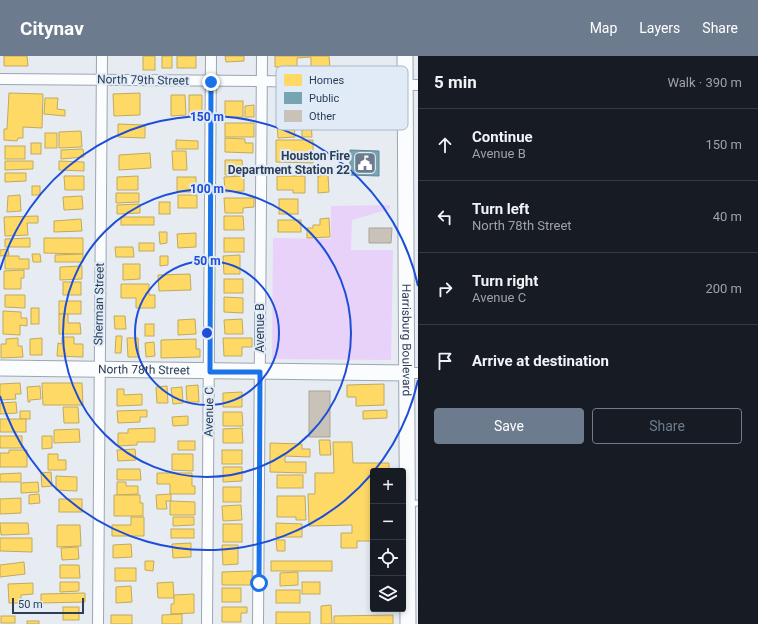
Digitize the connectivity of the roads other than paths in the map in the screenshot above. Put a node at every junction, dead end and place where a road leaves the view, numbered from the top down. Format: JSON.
{"nodes":[{"id":1,"x":102,"y":56,"type":"edge"},
{"id":2,"x":212,"y":56,"type":"edge"},
{"id":3,"x":262,"y":56,"type":"edge"},
{"id":4,"x":405,"y":56,"type":"edge"},
{"id":5,"x":407,"y":66,"type":"edge"},
{"id":6,"x":408,"y":68,"type":"edge"},
{"id":7,"x":0,"y":79,"type":"edge"},
{"id":8,"x":102,"y":80,"type":"junction"},
{"id":9,"x":262,"y":81,"type":"junction"},
{"id":10,"x":276,"y":81,"type":"edge"},
{"id":11,"x":211,"y":82,"type":"junction"},
{"id":12,"x":412,"y":85,"type":"edge"},
{"id":13,"x":0,"y":368,"type":"edge"},
{"id":14,"x":99,"y":369,"type":"junction"},
{"id":15,"x":210,"y":372,"type":"junction"},
{"id":16,"x":260,"y":372,"type":"junction"},
{"id":17,"x":413,"y":373,"type":"edge"},
{"id":18,"x":413,"y":503,"type":"edge"},
{"id":19,"x":98,"y":624,"type":"edge"},
{"id":20,"x":207,"y":624,"type":"edge"},
{"id":21,"x":258,"y":624,"type":"edge"},
{"id":22,"x":408,"y":624,"type":"edge"}],
"edges":[{"from":1,"to":8,"type":"street","name":"Sherman Street"},
{"from":2,"to":11,"type":"street","name":"Avenue C"},
{"from":3,"to":9,"type":"street","name":"Avenue B"},
{"from":4,"to":5,"type":"main road","name":"Harrisburg Boulevard"},
{"from":6,"to":12,"type":"main road","name":"Harrisburg Boulevard"},
{"from":7,"to":8,"type":"street","name":"North 79th Street"},
{"from":8,"to":11,"type":"street","name":"North 79th Street"},
{"from":8,"to":14,"type":"street","name":"Sherman Street"},
{"from":9,"to":10,"type":"street","name":"North 79th Street"},
{"from":9,"to":11,"type":"street","name":"North 79th Street"},
{"from":9,"to":16,"type":"street","name":"Avenue B"},
{"from":11,"to":15,"type":"street","name":"Avenue C"},
{"from":12,"to":17,"type":"main road","name":"Harrisburg Boulevard"},
{"from":13,"to":14,"type":"main road","name":"North 78th Street"},
{"from":14,"to":15,"type":"main road","name":"North 78th Street"},
{"from":14,"to":19,"type":"street","name":"Sherman Street"},
{"from":15,"to":16,"type":"main road","name":"North 78th Street"},
{"from":15,"to":20,"type":"street","name":"Avenue C"},
{"from":16,"to":17,"type":"main road","name":"North 78th Street"},
{"from":16,"to":21,"type":"street","name":"Avenue B"},
{"from":17,"to":18,"type":"main road","name":"Harrisburg Boulevard"},
{"from":18,"to":22,"type":"main road","name":"Harrisburg Boulevard"}]}
